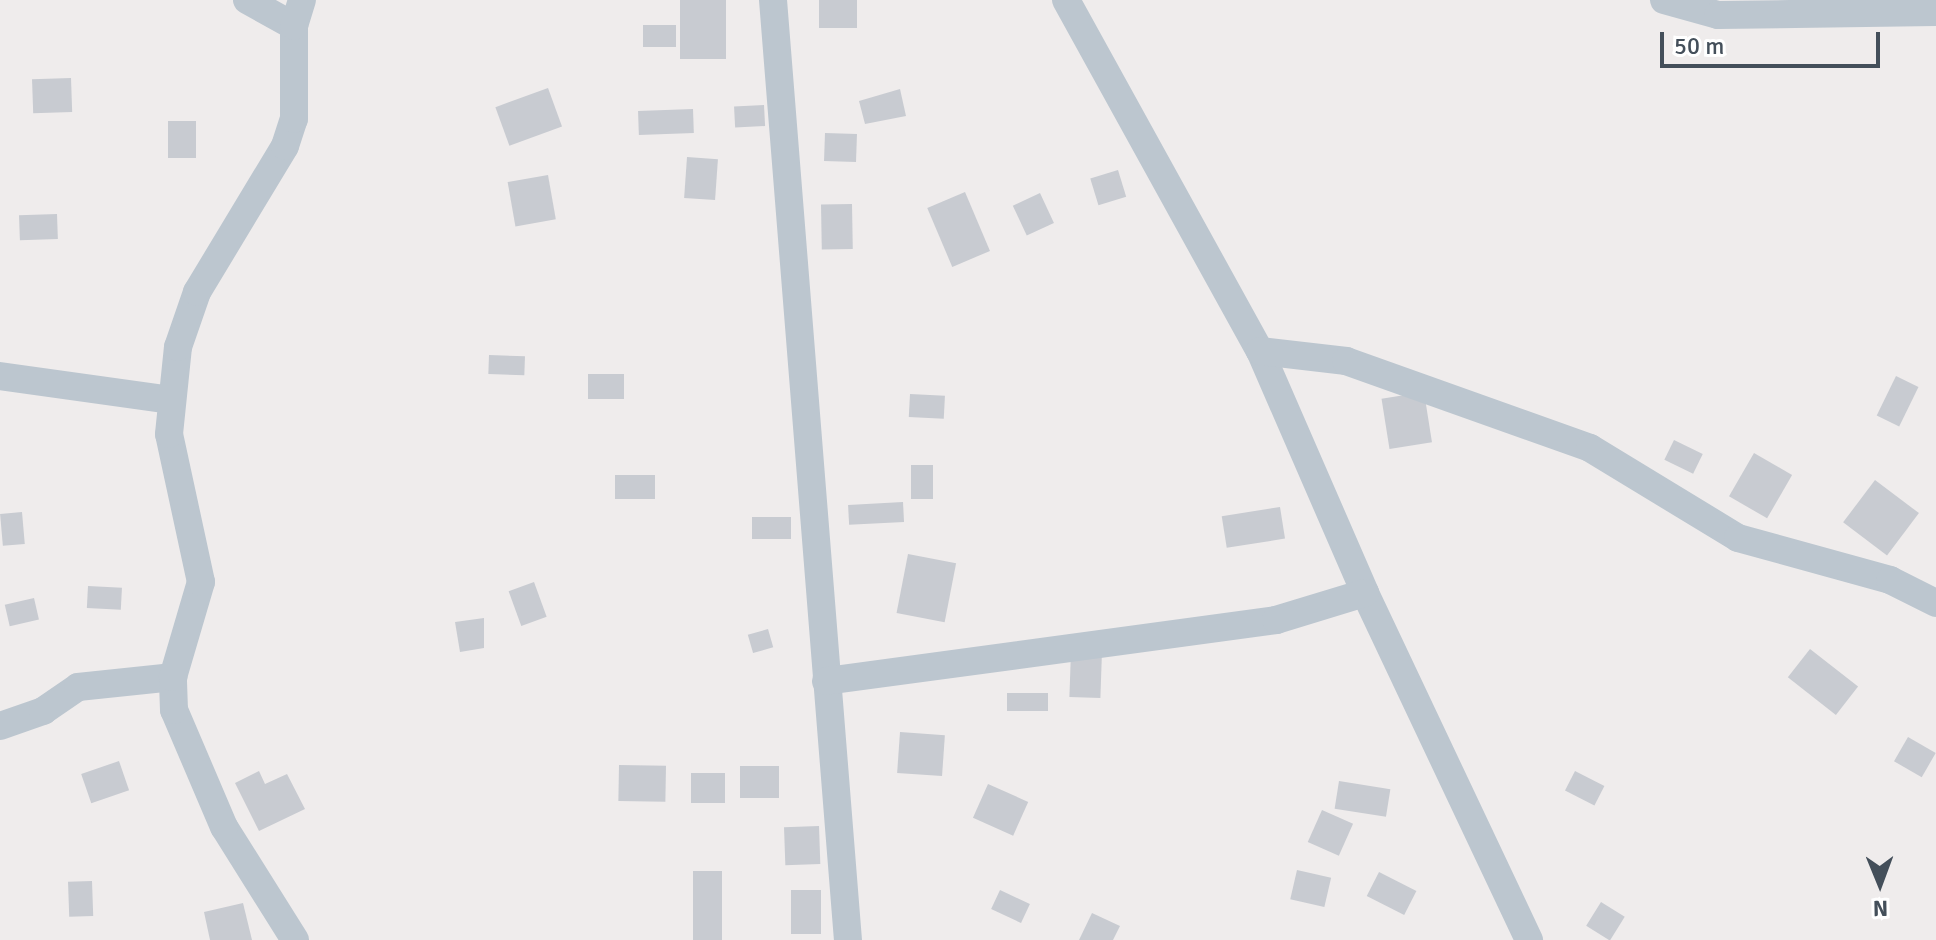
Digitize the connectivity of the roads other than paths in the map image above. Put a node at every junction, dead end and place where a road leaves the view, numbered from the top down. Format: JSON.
{"nodes":[{"id":1,"x":247,"y":0,"type":"edge"},
{"id":2,"x":773,"y":0,"type":"edge"},
{"id":3,"x":1066,"y":0,"type":"edge"},
{"id":4,"x":1664,"y":0,"type":"edge"},
{"id":5,"x":1936,"y":12,"type":"edge"},
{"id":6,"x":298,"y":13,"type":"edge"},
{"id":7,"x":1260,"y":351,"type":"junction"},
{"id":8,"x":0,"y":376,"type":"edge"},
{"id":9,"x":170,"y":400,"type":"junction"},
{"id":10,"x":1365,"y":593,"type":"junction"},
{"id":11,"x":1936,"y":603,"type":"edge"},
{"id":12,"x":173,"y":677,"type":"junction"},
{"id":13,"x":826,"y":681,"type":"junction"},
{"id":14,"x":0,"y":726,"type":"edge"},
{"id":15,"x":295,"y":940,"type":"edge"},
{"id":16,"x":848,"y":940,"type":"edge"},
{"id":17,"x":1529,"y":940,"type":"edge"}],
"edges":[{"from":1,"to":6,"type":"street"},
{"from":2,"to":13,"type":"street"},
{"from":3,"to":7,"type":"street"},
{"from":4,"to":5,"type":"street"},
{"from":6,"to":9,"type":"street"},
{"from":7,"to":10,"type":"street"},
{"from":7,"to":11,"type":"street"},
{"from":8,"to":9,"type":"street"},
{"from":9,"to":12,"type":"street"},
{"from":10,"to":13,"type":"street"},
{"from":10,"to":17,"type":"street"},
{"from":12,"to":14,"type":"street"},
{"from":12,"to":15,"type":"street"},
{"from":13,"to":16,"type":"street"}]}
